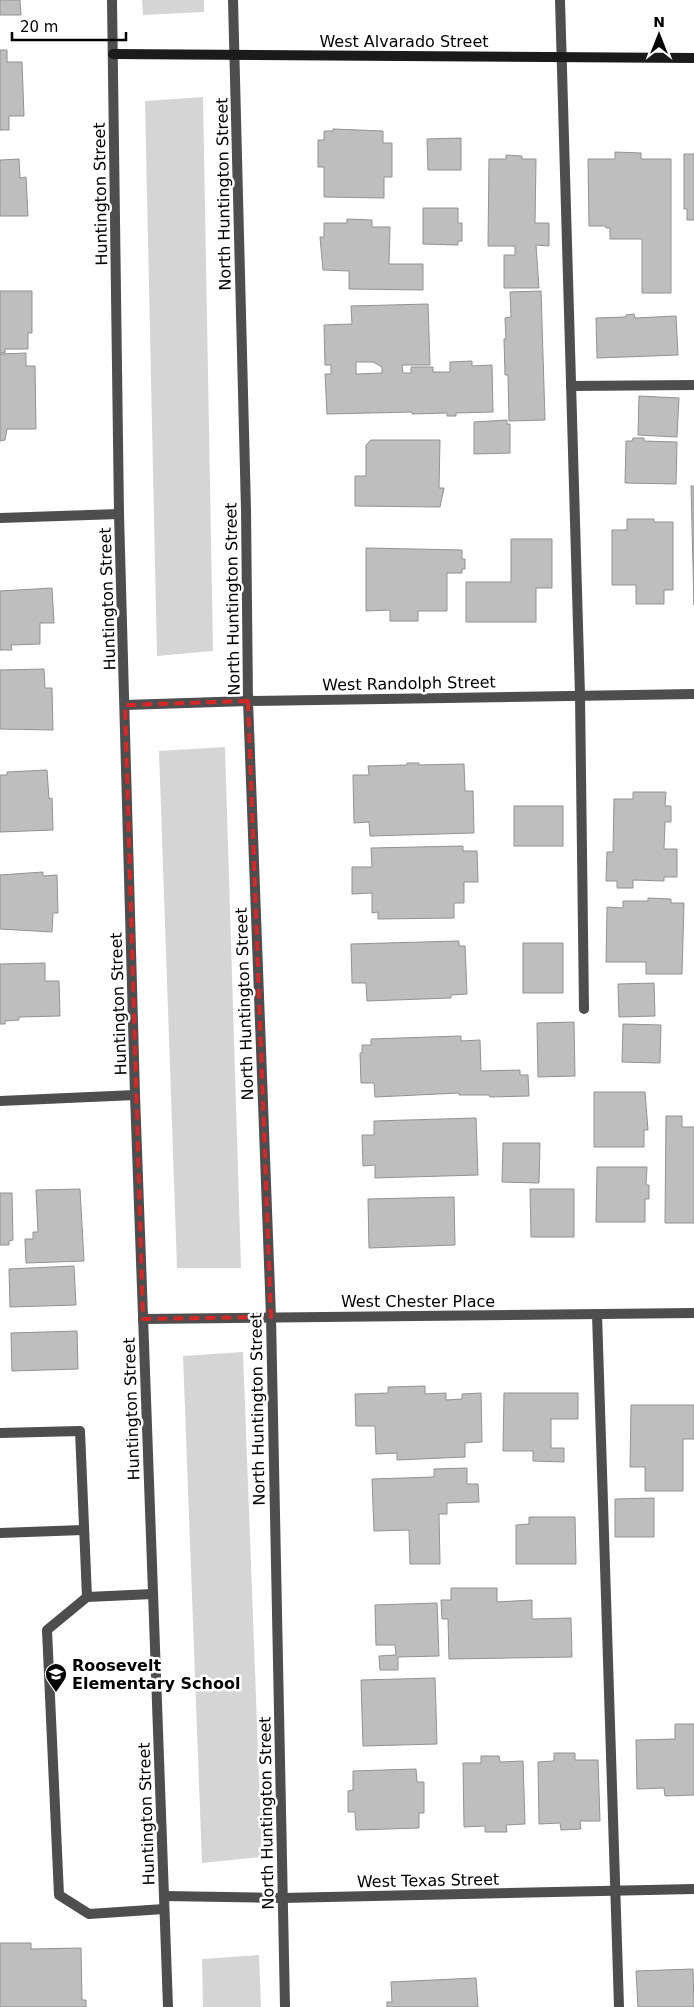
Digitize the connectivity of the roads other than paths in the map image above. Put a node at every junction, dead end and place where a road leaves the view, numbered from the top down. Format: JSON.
{"nodes":[{"id":1,"x":112,"y":0,"type":"edge"},
{"id":2,"x":233,"y":0,"type":"edge"},
{"id":3,"x":560,"y":0,"type":"edge"},
{"id":4,"x":113,"y":54,"type":"junction"},
{"id":5,"x":235,"y":55,"type":"junction"},
{"id":6,"x":561,"y":57,"type":"junction"},
{"id":7,"x":694,"y":58,"type":"edge"},
{"id":8,"x":694,"y":385,"type":"edge"},
{"id":9,"x":571,"y":386,"type":"junction"},
{"id":10,"x":119,"y":514,"type":"junction"},
{"id":11,"x":0,"y":518,"type":"edge"},
{"id":12,"x":694,"y":694,"type":"edge"},
{"id":13,"x":580,"y":696,"type":"junction"},
{"id":14,"x":248,"y":701,"type":"junction"},
{"id":15,"x":125,"y":705,"type":"junction"},
{"id":16,"x":584,"y":1008,"type":"dead end"},
{"id":17,"x":135,"y":1095,"type":"junction"},
{"id":18,"x":0,"y":1101,"type":"edge"},
{"id":19,"x":694,"y":1313,"type":"edge"},
{"id":20,"x":597,"y":1314,"type":"junction"},
{"id":21,"x":271,"y":1316,"type":"junction"},
{"id":22,"x":143,"y":1319,"type":"junction"},
{"id":23,"x":0,"y":1434,"type":"edge"},
{"id":24,"x":84,"y":1530,"type":"junction"},
{"id":25,"x":0,"y":1533,"type":"edge"},
{"id":26,"x":153,"y":1594,"type":"junction"},
{"id":27,"x":87,"y":1597,"type":"junction"},
{"id":28,"x":694,"y":1889,"type":"edge"},
{"id":29,"x":617,"y":1891,"type":"junction"},
{"id":30,"x":164,"y":1896,"type":"junction"},
{"id":31,"x":282,"y":1898,"type":"junction"},
{"id":32,"x":164,"y":1909,"type":"junction"},
{"id":33,"x":168,"y":2007,"type":"edge"},
{"id":34,"x":285,"y":2007,"type":"edge"},
{"id":35,"x":619,"y":2007,"type":"edge"}],
"edges":[{"from":1,"to":4,"type":"street","name":"Huntington Street"},
{"from":2,"to":5,"type":"street","name":"North Huntington Street"},
{"from":3,"to":6,"type":"street"},
{"from":4,"to":5,"type":"street","name":"West Alvarado Street"},
{"from":4,"to":10,"type":"street","name":"Huntington Street"},
{"from":5,"to":6,"type":"street","name":"West Alvarado Street"},
{"from":5,"to":14,"type":"street","name":"North Huntington Street"},
{"from":6,"to":7,"type":"street","name":"West Alvarado Street"},
{"from":6,"to":9,"type":"street"},
{"from":8,"to":9,"type":"street"},
{"from":9,"to":13,"type":"street"},
{"from":10,"to":11,"type":"street"},
{"from":10,"to":15,"type":"street","name":"Huntington Street"},
{"from":12,"to":13,"type":"street","name":"West Randolph Street"},
{"from":13,"to":14,"type":"street","name":"West Randolph Street"},
{"from":13,"to":16,"type":"street"},
{"from":14,"to":15,"type":"street","name":"West Randolph Street"},
{"from":14,"to":21,"type":"street","name":"North Huntington Street"},
{"from":15,"to":17,"type":"street","name":"Huntington Street"},
{"from":17,"to":18,"type":"street"},
{"from":17,"to":22,"type":"street","name":"Huntington Street"},
{"from":19,"to":20,"type":"street","name":"West Chester Place"},
{"from":20,"to":21,"type":"street","name":"West Chester Place"},
{"from":20,"to":29,"type":"street"},
{"from":21,"to":22,"type":"street","name":"West Chester Place"},
{"from":21,"to":31,"type":"street","name":"North Huntington Street"},
{"from":22,"to":26,"type":"street","name":"Huntington Street"},
{"from":23,"to":24,"type":"street"},
{"from":24,"to":25,"type":"street"},
{"from":24,"to":27,"type":"street"},
{"from":26,"to":27,"type":"street"},
{"from":26,"to":30,"type":"street","name":"Huntington Street"},
{"from":27,"to":32,"type":"street"},
{"from":28,"to":29,"type":"street","name":"West Texas Street"},
{"from":29,"to":31,"type":"street","name":"West Texas Street"},
{"from":29,"to":35,"type":"street"},
{"from":30,"to":31,"type":"street","name":"West Texas Street"},
{"from":30,"to":32,"type":"street","name":"Huntington Street"},
{"from":31,"to":34,"type":"street","name":"North Huntington Street"},
{"from":32,"to":33,"type":"street","name":"Huntington Street"}]}
